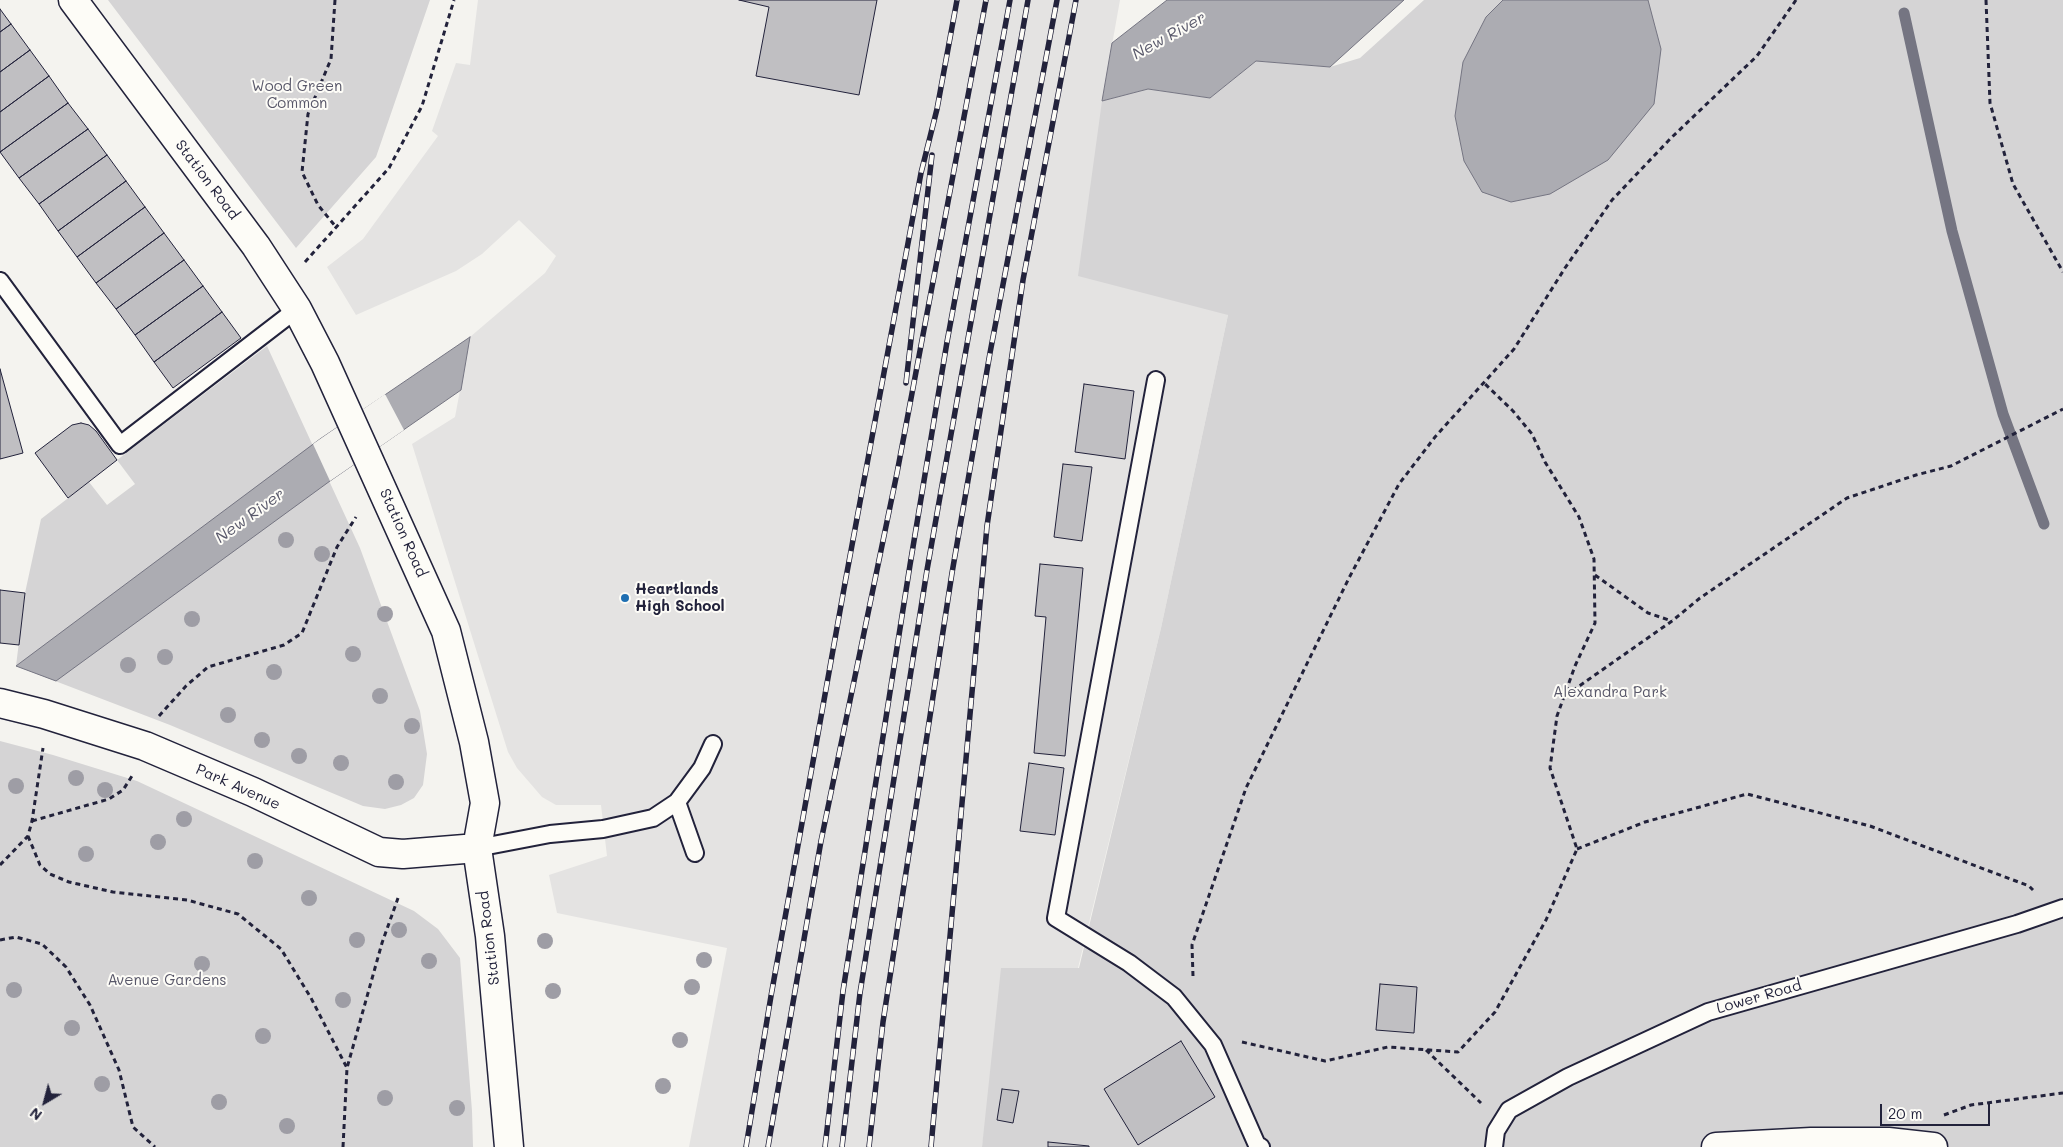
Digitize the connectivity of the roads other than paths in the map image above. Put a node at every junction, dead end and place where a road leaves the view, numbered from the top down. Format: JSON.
{"nodes":[{"id":1,"x":73,"y":0,"type":"edge"},
{"id":2,"x":0,"y":280,"type":"edge"},
{"id":3,"x":297,"y":309,"type":"junction"},
{"id":4,"x":1156,"y":380,"type":"dead end"},
{"id":5,"x":0,"y":703,"type":"edge"},
{"id":6,"x":713,"y":744,"type":"dead end"},
{"id":7,"x":677,"y":802,"type":"junction"},
{"id":8,"x":477,"y":848,"type":"junction"},
{"id":9,"x":695,"y":853,"type":"dead end"},
{"id":10,"x":2058,"y":910,"type":"edge"},
{"id":11,"x":509,"y":1147,"type":"edge"},
{"id":12,"x":1261,"y":1147,"type":"edge"},
{"id":13,"x":1494,"y":1147,"type":"edge"},
{"id":14,"x":1716,"y":1147,"type":"edge"},
{"id":15,"x":1933,"y":1147,"type":"edge"}],
"edges":[{"from":1,"to":3,"type":"main road","name":"Station Road"},
{"from":2,"to":3,"type":"lane"},
{"from":3,"to":8,"type":"main road","name":"Station Road"},
{"from":4,"to":12,"type":"lane"},
{"from":5,"to":8,"type":"main road","name":"Park Avenue"},
{"from":6,"to":7,"type":"lane"},
{"from":7,"to":8,"type":"lane"},
{"from":7,"to":9,"type":"lane"},
{"from":8,"to":11,"type":"main road","name":"Station Road"},
{"from":10,"to":13,"type":"lane","name":"Lower Road"},
{"from":14,"to":15,"type":"main road"}]}
